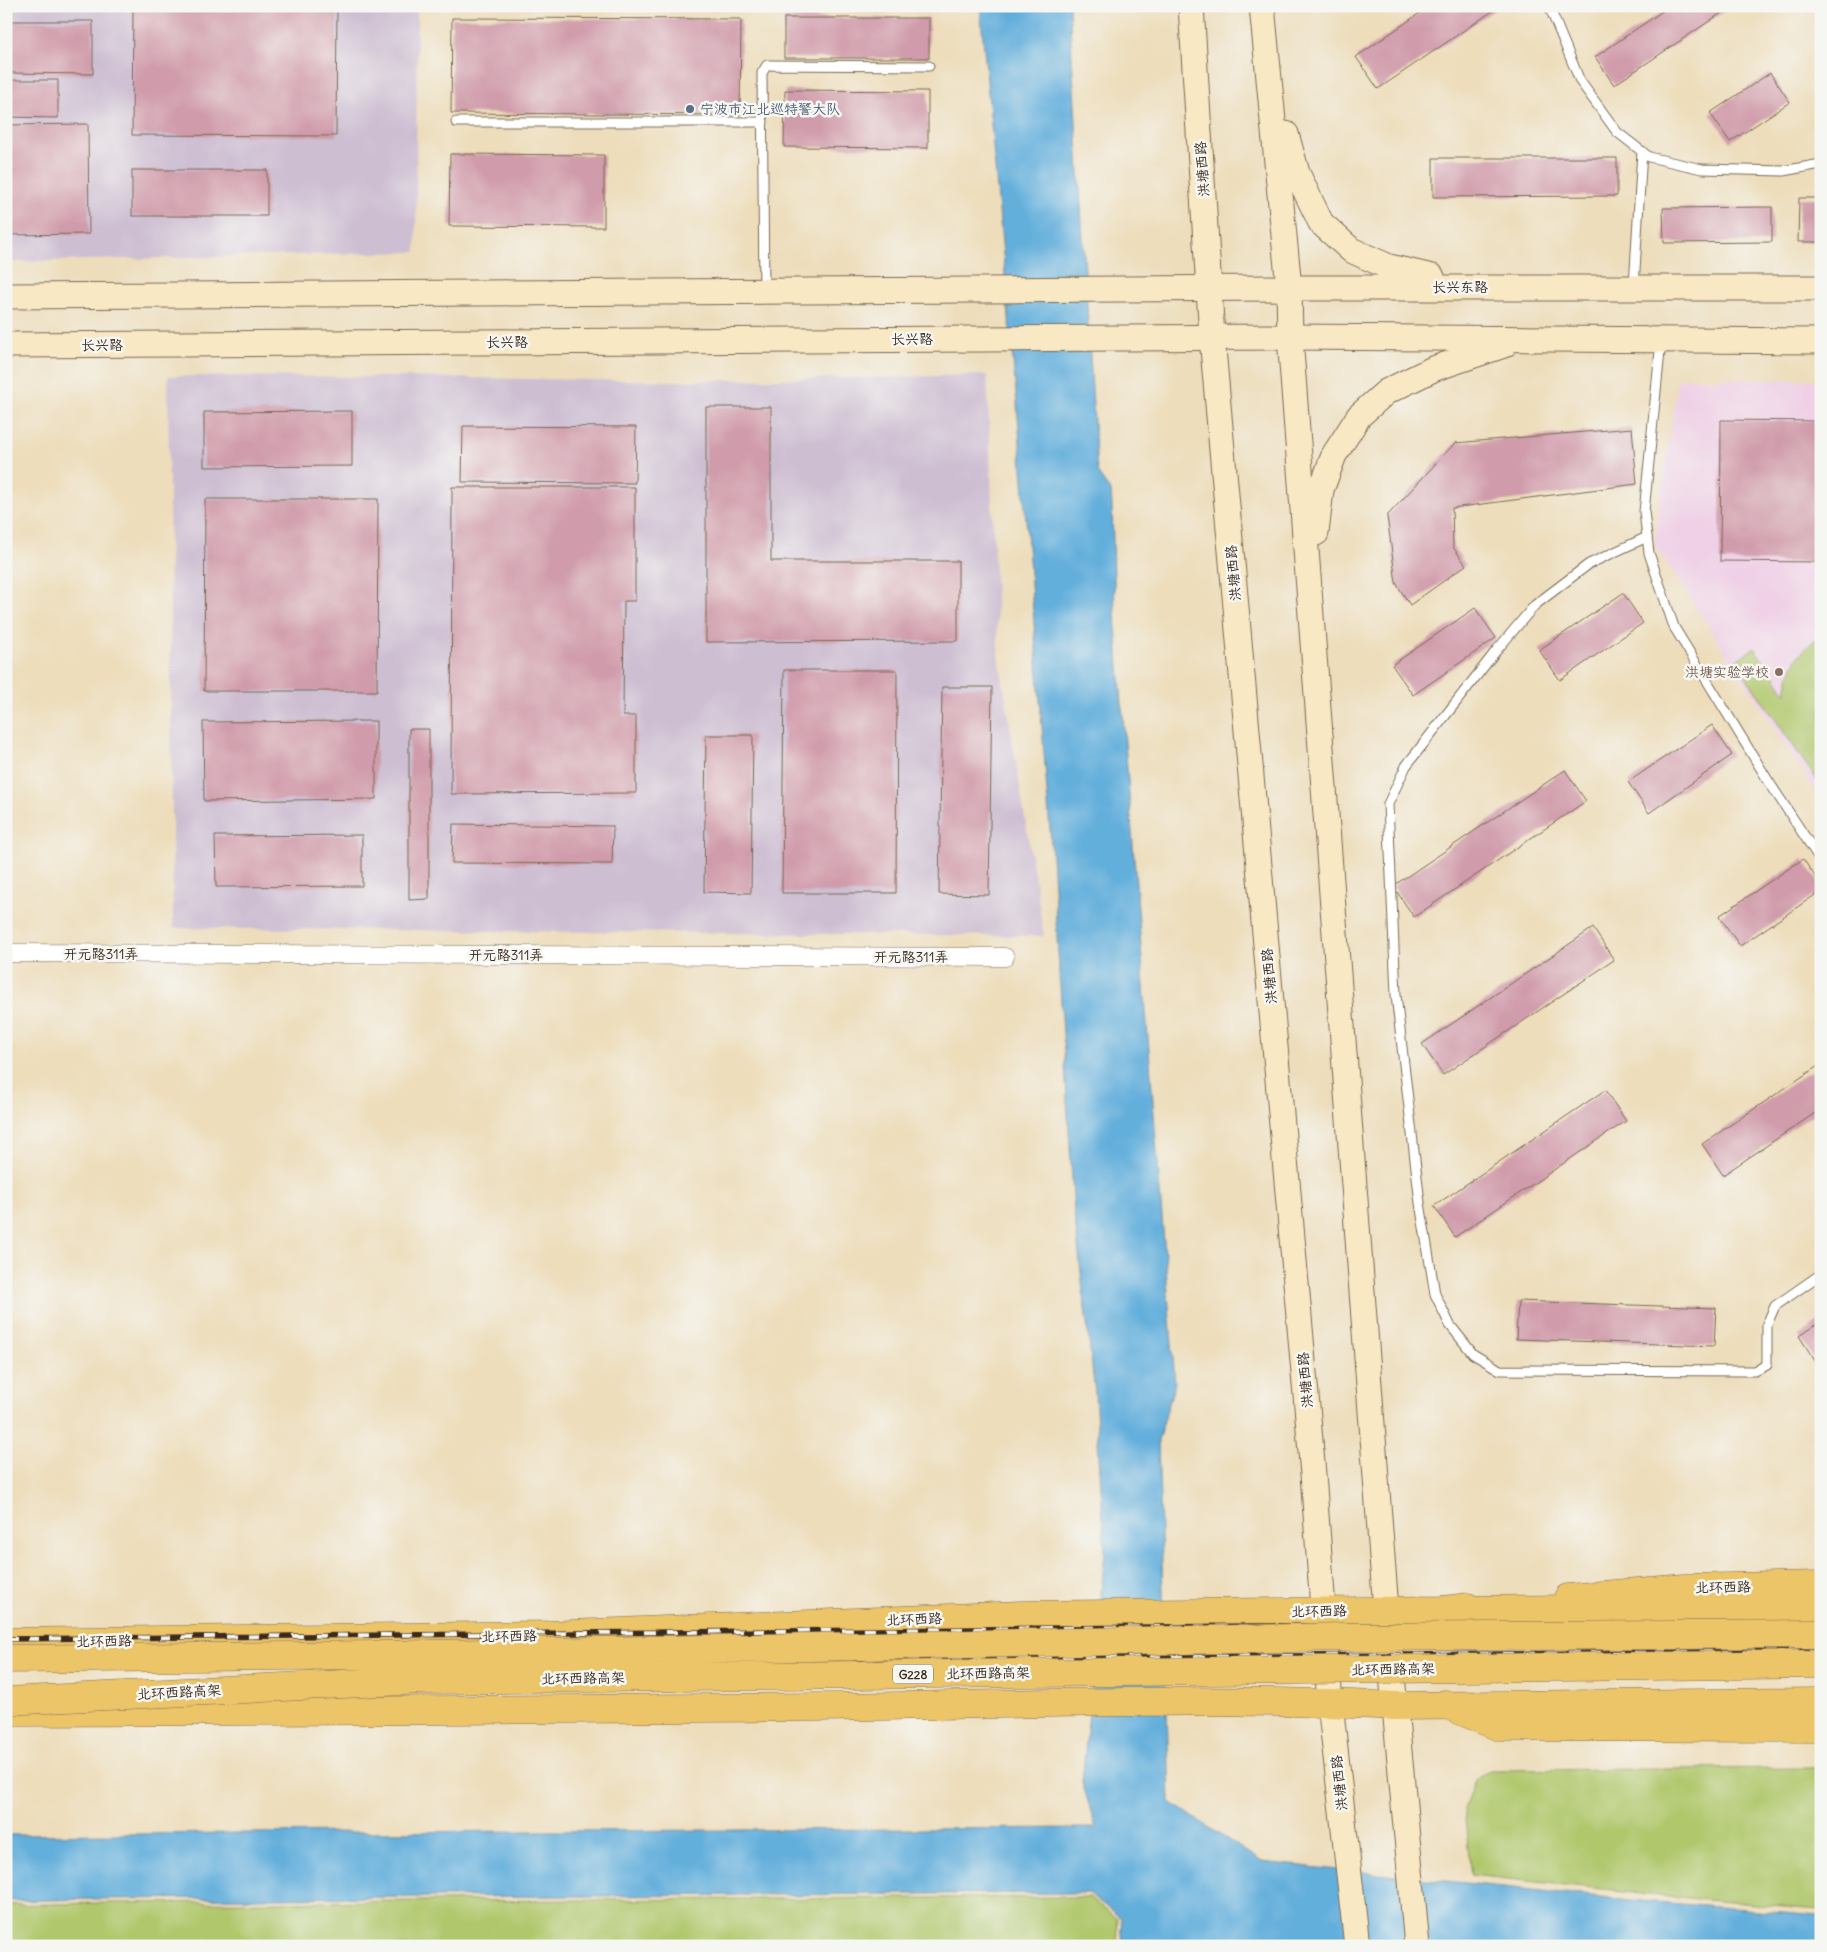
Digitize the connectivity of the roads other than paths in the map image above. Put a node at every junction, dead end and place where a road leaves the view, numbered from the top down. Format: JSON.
{"nodes":[{"id":1,"x":1191,"y":6,"type":"edge"},
{"id":2,"x":1262,"y":6,"type":"edge"},
{"id":3,"x":1549,"y":6,"type":"edge"},
{"id":4,"x":929,"y":66,"type":"dead end"},
{"id":5,"x":1269,"y":79,"type":"junction"},
{"id":6,"x":456,"y":122,"type":"dead end"},
{"id":7,"x":763,"y":122,"type":"junction"},
{"id":8,"x":1642,"y":151,"type":"junction"},
{"id":9,"x":1821,"y":164,"type":"edge"},
{"id":10,"x":1479,"y":287,"type":"junction"},
{"id":11,"x":1209,"y":288,"type":"junction"},
{"id":12,"x":1289,"y":288,"type":"junction"},
{"id":13,"x":1634,"y":288,"type":"junction"},
{"id":14,"x":1821,"y":288,"type":"edge"},
{"id":15,"x":764,"y":291,"type":"junction"},
{"id":16,"x":6,"y":296,"type":"edge"},
{"id":17,"x":1290,"y":337,"type":"junction"},
{"id":18,"x":1212,"y":338,"type":"junction"},
{"id":19,"x":1522,"y":339,"type":"junction"},
{"id":20,"x":1661,"y":340,"type":"junction"},
{"id":21,"x":1821,"y":341,"type":"edge"},
{"id":22,"x":6,"y":345,"type":"edge"},
{"id":23,"x":1647,"y":537,"type":"junction"},
{"id":24,"x":1310,"y":595,"type":"junction"},
{"id":25,"x":1821,"y":861,"type":"edge"},
{"id":26,"x":6,"y":953,"type":"edge"},
{"id":27,"x":1006,"y":957,"type":"dead end"},
{"id":28,"x":1821,"y":1274,"type":"edge"},
{"id":29,"x":1821,"y":1586,"type":"edge"},
{"id":30,"x":1809,"y":1607,"type":"edge"},
{"id":31,"x":1386,"y":1610,"type":"junction"},
{"id":32,"x":1444,"y":1610,"type":"junction"},
{"id":33,"x":1324,"y":1611,"type":"junction"},
{"id":34,"x":1821,"y":1634,"type":"edge"},
{"id":35,"x":6,"y":1642,"type":"edge"},
{"id":36,"x":6,"y":1659,"type":"edge"},
{"id":37,"x":1821,"y":1664,"type":"edge"},
{"id":38,"x":6,"y":1700,"type":"edge"},
{"id":39,"x":1330,"y":1702,"type":"junction"},
{"id":40,"x":1821,"y":1702,"type":"edge"},
{"id":41,"x":1445,"y":1704,"type":"junction"},
{"id":42,"x":1396,"y":1706,"type":"junction"},
{"id":43,"x":6,"y":1712,"type":"edge"},
{"id":44,"x":1821,"y":1728,"type":"edge"},
{"id":45,"x":1357,"y":1946,"type":"edge"},
{"id":46,"x":1417,"y":1946,"type":"edge"}],
"edges":[{"from":1,"to":11,"type":"main road","name":"洪塘西路"},
{"from":2,"to":5,"type":"main road"},
{"from":3,"to":8,"type":"lane"},
{"from":4,"to":7,"type":"lane"},
{"from":5,"to":10,"type":"main road"},
{"from":5,"to":12,"type":"main road"},
{"from":6,"to":7,"type":"lane"},
{"from":7,"to":15,"type":"lane"},
{"from":8,"to":9,"type":"lane"},
{"from":8,"to":13,"type":"lane"},
{"from":10,"to":12,"type":"main road","name":"长兴东路"},
{"from":10,"to":13,"type":"main road","name":"长兴东路"},
{"from":11,"to":12,"type":"main road","name":"长兴东路"},
{"from":11,"to":15,"type":"main road","name":"长兴东路"},
{"from":11,"to":18,"type":"main road","name":"洪塘西路"},
{"from":12,"to":17,"type":"main road"},
{"from":13,"to":14,"type":"main road","name":"长兴东路"},
{"from":15,"to":16,"type":"main road"},
{"from":17,"to":18,"type":"main road"},
{"from":17,"to":19,"type":"main road"},
{"from":17,"to":24,"type":"main road"},
{"from":18,"to":22,"type":"main road","name":"长兴路"},
{"from":18,"to":33,"type":"main road","name":"洪塘西路"},
{"from":19,"to":20,"type":"main road"},
{"from":19,"to":24,"type":"main road"},
{"from":20,"to":21,"type":"main road"},
{"from":20,"to":23,"type":"lane"},
{"from":23,"to":25,"type":"lane"},
{"from":23,"to":28,"type":"lane"},
{"from":24,"to":31,"type":"main road"},
{"from":26,"to":27,"type":"street","name":"开元路311弄"},
{"from":29,"to":32,"type":"main road","name":"北环西路"},
{"from":30,"to":32,"type":"main road"},
{"from":31,"to":32,"type":"main road","name":"北环西路"},
{"from":31,"to":33,"type":"main road","name":"北环西路"},
{"from":31,"to":42,"type":"main road"},
{"from":33,"to":35,"type":"main road","name":"北环西路"},
{"from":33,"to":39,"type":"main road","name":"洪塘西路"},
{"from":34,"to":36,"type":"main road","name":"北环西路高架","number":"G228","bridge":true},
{"from":37,"to":38,"type":"main road","name":"北环西路高架","number":"G228","bridge":true},
{"from":39,"to":42,"type":"main road"},
{"from":39,"to":43,"type":"main road"},
{"from":39,"to":45,"type":"main road","name":"洪塘西路"},
{"from":40,"to":41,"type":"main road"},
{"from":41,"to":42,"type":"main road"},
{"from":41,"to":44,"type":"main road"},
{"from":42,"to":46,"type":"main road"}]}
